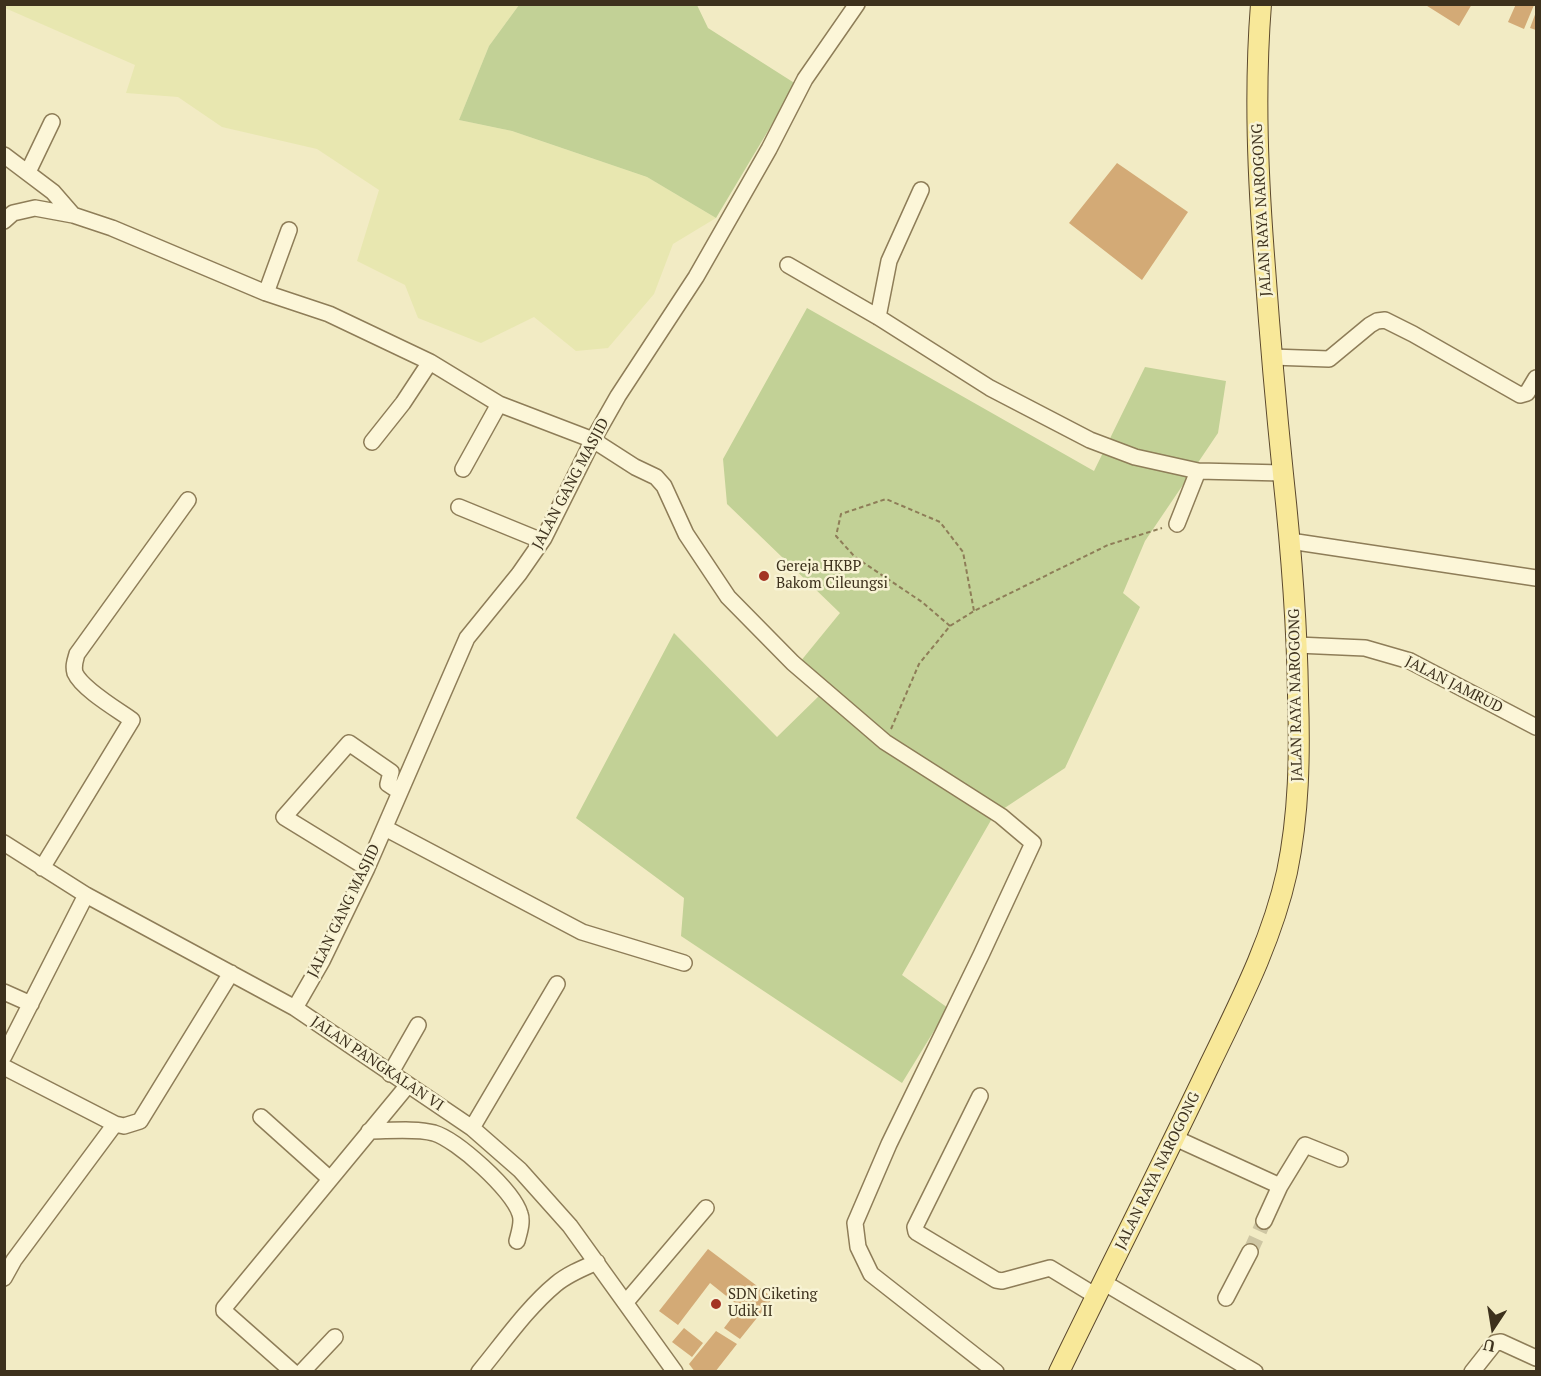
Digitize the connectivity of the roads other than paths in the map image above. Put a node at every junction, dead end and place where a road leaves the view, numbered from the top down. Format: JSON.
{"nodes":[{"id":1,"x":857,"y":4,"type":"edge"},
{"id":2,"x":1261,"y":4,"type":"edge"},
{"id":3,"x":52,"y":122,"type":"dead end"},
{"id":4,"x":4,"y":154,"type":"edge"},
{"id":5,"x":28,"y":172,"type":"junction"},
{"id":6,"x":921,"y":190,"type":"dead end"},
{"id":7,"x":73,"y":215,"type":"junction"},
{"id":8,"x":4,"y":221,"type":"edge"},
{"id":9,"x":289,"y":230,"type":"dead end"},
{"id":10,"x":788,"y":264,"type":"dead end"},
{"id":11,"x":266,"y":293,"type":"junction"},
{"id":12,"x":878,"y":317,"type":"junction"},
{"id":13,"x":1272,"y":357,"type":"junction"},
{"id":14,"x":430,"y":362,"type":"junction"},
{"id":15,"x":1536,"y":378,"type":"edge"},
{"id":16,"x":499,"y":404,"type":"junction"},
{"id":17,"x":593,"y":440,"type":"junction"},
{"id":18,"x":372,"y":442,"type":"dead end"},
{"id":19,"x":464,"y":469,"type":"dead end"},
{"id":20,"x":1198,"y":471,"type":"junction"},
{"id":21,"x":1283,"y":473,"type":"junction"},
{"id":22,"x":188,"y":500,"type":"dead end"},
{"id":23,"x":459,"y":507,"type":"dead end"},
{"id":24,"x":1177,"y":524,"type":"road end"},
{"id":25,"x":542,"y":541,"type":"junction"},
{"id":26,"x":1290,"y":541,"type":"junction"},
{"id":27,"x":1536,"y":578,"type":"edge"},
{"id":28,"x":1297,"y":645,"type":"junction"},
{"id":29,"x":1536,"y":728,"type":"edge"},
{"id":30,"x":400,"y":792,"type":"junction"},
{"id":31,"x":384,"y":828,"type":"junction"},
{"id":32,"x":4,"y":843,"type":"edge"},
{"id":33,"x":42,"y":868,"type":"junction"},
{"id":34,"x":367,"y":868,"type":"junction"},
{"id":35,"x":86,"y":895,"type":"junction"},
{"id":36,"x":684,"y":963,"type":"dead end"},
{"id":37,"x":231,"y":972,"type":"junction"},
{"id":38,"x":557,"y":984,"type":"dead end"},
{"id":39,"x":4,"y":992,"type":"edge"},
{"id":40,"x":31,"y":1004,"type":"junction"},
{"id":41,"x":295,"y":1008,"type":"junction"},
{"id":42,"x":418,"y":1025,"type":"dead end"},
{"id":43,"x":4,"y":1056,"type":"edge"},
{"id":44,"x":4,"y":1067,"type":"edge"},
{"id":45,"x":390,"y":1074,"type":"junction"},
{"id":46,"x":408,"y":1085,"type":"junction"},
{"id":47,"x":980,"y":1096,"type":"dead end"},
{"id":48,"x":261,"y":1117,"type":"dead end"},
{"id":49,"x":115,"y":1124,"type":"junction"},
{"id":50,"x":472,"y":1128,"type":"junction"},
{"id":51,"x":369,"y":1131,"type":"junction"},
{"id":52,"x":1175,"y":1138,"type":"junction"},
{"id":53,"x":1340,"y":1160,"type":"dead end"},
{"id":54,"x":329,"y":1178,"type":"junction"},
{"id":55,"x":1280,"y":1186,"type":"junction"},
{"id":56,"x":706,"y":1208,"type":"dead end"},
{"id":57,"x":1264,"y":1221,"type":"tunnel mouth"},
{"id":58,"x":517,"y":1241,"type":"dead end"},
{"id":59,"x":1250,"y":1252,"type":"tunnel mouth"},
{"id":60,"x":597,"y":1262,"type":"junction"},
{"id":61,"x":4,"y":1278,"type":"edge"},
{"id":62,"x":1099,"y":1289,"type":"junction"},
{"id":63,"x":1226,"y":1298,"type":"dead end"},
{"id":64,"x":626,"y":1302,"type":"junction"},
{"id":65,"x":335,"y":1337,"type":"dead end"},
{"id":66,"x":1536,"y":1358,"type":"edge"},
{"id":67,"x":293,"y":1371,"type":"edge"},
{"id":68,"x":302,"y":1371,"type":"edge"},
{"id":69,"x":479,"y":1371,"type":"edge"},
{"id":70,"x":675,"y":1371,"type":"edge"},
{"id":71,"x":996,"y":1371,"type":"edge"},
{"id":72,"x":1059,"y":1371,"type":"edge"},
{"id":73,"x":1255,"y":1371,"type":"edge"},
{"id":74,"x":1472,"y":1371,"type":"edge"}],
"edges":[{"from":1,"to":17,"type":"street","name":"JALAN GANG MASJID"},
{"from":2,"to":13,"type":"main road","name":"JALAN RAYA NAROGONG"},
{"from":3,"to":5,"type":"street"},
{"from":4,"to":5,"type":"street"},
{"from":5,"to":7,"type":"street"},
{"from":6,"to":12,"type":"street"},
{"from":7,"to":8,"type":"street"},
{"from":7,"to":11,"type":"street"},
{"from":9,"to":11,"type":"street"},
{"from":10,"to":12,"type":"street"},
{"from":11,"to":14,"type":"street"},
{"from":12,"to":20,"type":"street"},
{"from":13,"to":15,"type":"street"},
{"from":13,"to":21,"type":"main road","name":"JALAN RAYA NAROGONG"},
{"from":14,"to":16,"type":"street"},
{"from":14,"to":18,"type":"street"},
{"from":16,"to":17,"type":"street"},
{"from":16,"to":19,"type":"street"},
{"from":17,"to":25,"type":"street","name":"JALAN GANG MASJID"},
{"from":17,"to":71,"type":"street"},
{"from":20,"to":21,"type":"street"},
{"from":20,"to":24,"type":"street"},
{"from":21,"to":26,"type":"main road","name":"JALAN RAYA NAROGONG"},
{"from":22,"to":33,"type":"street"},
{"from":23,"to":25,"type":"street"},
{"from":25,"to":30,"type":"street","name":"JALAN GANG MASJID"},
{"from":26,"to":27,"type":"street"},
{"from":26,"to":28,"type":"main road","name":"JALAN RAYA NAROGONG"},
{"from":28,"to":29,"type":"street","name":"JALAN JAMRUD"},
{"from":28,"to":52,"type":"main road","name":"JALAN RAYA NAROGONG"},
{"from":30,"to":31,"type":"street","name":"JALAN GANG MASJID"},
{"from":30,"to":34,"type":"street"},
{"from":31,"to":34,"type":"street","name":"JALAN GANG MASJID"},
{"from":31,"to":36,"type":"street"},
{"from":32,"to":33,"type":"street","name":"JALAN PANGKALAN VI"},
{"from":33,"to":35,"type":"street","name":"JALAN PANGKALAN VI"},
{"from":34,"to":41,"type":"street","name":"JALAN GANG MASJID"},
{"from":35,"to":37,"type":"street","name":"JALAN PANGKALAN VI"},
{"from":35,"to":40,"type":"street"},
{"from":37,"to":41,"type":"street","name":"JALAN PANGKALAN VI"},
{"from":37,"to":49,"type":"street"},
{"from":38,"to":50,"type":"street"},
{"from":39,"to":40,"type":"street"},
{"from":40,"to":43,"type":"street"},
{"from":41,"to":45,"type":"street","name":"JALAN PANGKALAN VI"},
{"from":42,"to":45,"type":"street"},
{"from":44,"to":49,"type":"street"},
{"from":45,"to":46,"type":"street","name":"JALAN PANGKALAN VI"},
{"from":46,"to":50,"type":"street","name":"JALAN PANGKALAN VI"},
{"from":46,"to":51,"type":"street"},
{"from":47,"to":62,"type":"street"},
{"from":48,"to":54,"type":"street"},
{"from":49,"to":61,"type":"street"},
{"from":50,"to":60,"type":"street","name":"JALAN PANGKALAN VI"},
{"from":51,"to":54,"type":"street"},
{"from":51,"to":58,"type":"street"},
{"from":52,"to":55,"type":"street"},
{"from":52,"to":62,"type":"main road","name":"JALAN RAYA NAROGONG"},
{"from":53,"to":55,"type":"street"},
{"from":54,"to":67,"type":"street"},
{"from":55,"to":57,"type":"street"},
{"from":56,"to":64,"type":"street"},
{"from":59,"to":63,"type":"street"},
{"from":60,"to":64,"type":"street","name":"JALAN PANGKALAN VI"},
{"from":60,"to":69,"type":"street"},
{"from":62,"to":72,"type":"main road","name":"JALAN RAYA NAROGONG"},
{"from":62,"to":73,"type":"street"},
{"from":64,"to":70,"type":"street","name":"JALAN PANGKALAN VI"},
{"from":65,"to":68,"type":"street"},
{"from":66,"to":74,"type":"street"}]}
